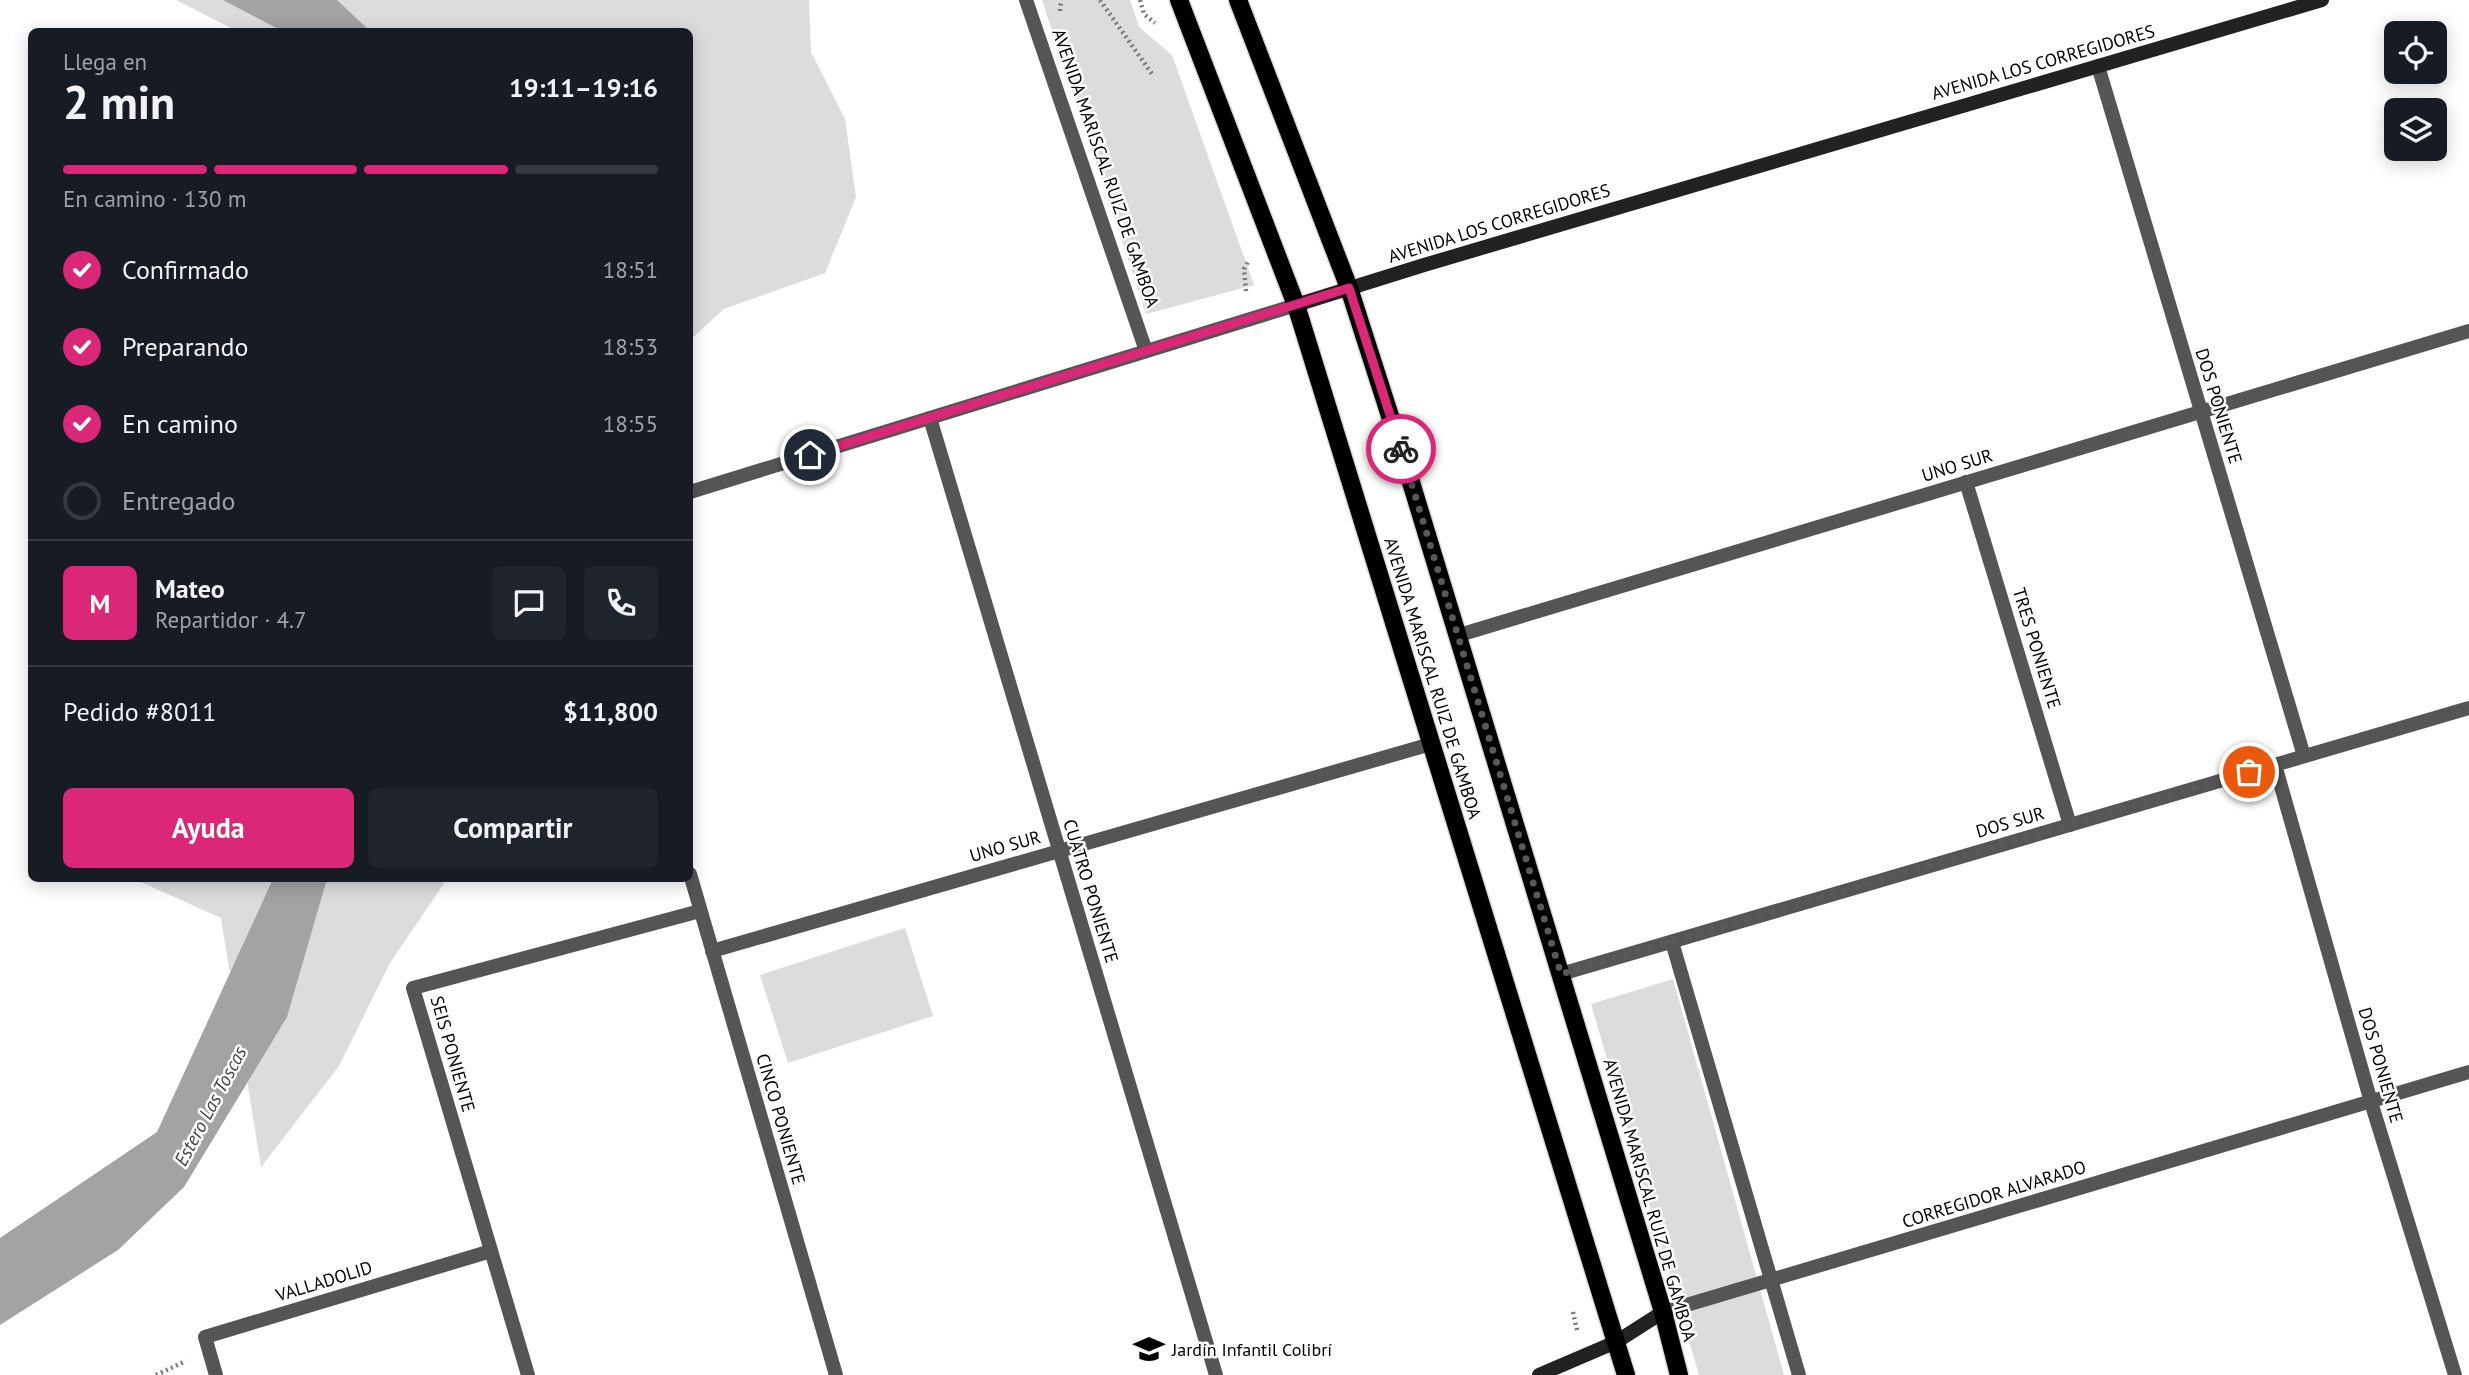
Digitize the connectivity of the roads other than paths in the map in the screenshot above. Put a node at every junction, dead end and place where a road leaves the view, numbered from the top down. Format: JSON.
{"nodes":[{"id":1,"x":1026,"y":0,"type":"edge"},
{"id":2,"x":1180,"y":0,"type":"edge"},
{"id":3,"x":1238,"y":0,"type":"edge"},
{"id":4,"x":2322,"y":0,"type":"edge"},
{"id":5,"x":2098,"y":66,"type":"junction"},
{"id":6,"x":1349,"y":288,"type":"junction"},
{"id":7,"x":1296,"y":304,"type":"junction"},
{"id":8,"x":2469,"y":331,"type":"edge"},
{"id":9,"x":1146,"y":351,"type":"junction"},
{"id":10,"x":2201,"y":411,"type":"junction"},
{"id":11,"x":930,"y":418,"type":"junction"},
{"id":12,"x":1966,"y":482,"type":"junction"},
{"id":13,"x":693,"y":491,"type":"edge"},
{"id":14,"x":1456,"y":636,"type":"junction"},
{"id":15,"x":2469,"y":708,"type":"edge"},
{"id":16,"x":1431,"y":744,"type":"junction"},
{"id":17,"x":2304,"y":756,"type":"junction"},
{"id":18,"x":2275,"y":765,"type":"junction"},
{"id":19,"x":2070,"y":825,"type":"junction"},
{"id":20,"x":1059,"y":850,"type":"junction"},
{"id":21,"x":692,"y":882,"type":"edge"},
{"id":22,"x":700,"y":911,"type":"junction"},
{"id":23,"x":1672,"y":942,"type":"junction"},
{"id":24,"x":712,"y":951,"type":"junction"},
{"id":25,"x":1561,"y":974,"type":"junction"},
{"id":26,"x":2469,"y":1072,"type":"edge"},
{"id":27,"x":2371,"y":1102,"type":"junction"},
{"id":28,"x":491,"y":1251,"type":"junction"},
{"id":29,"x":1771,"y":1280,"type":"junction"},
{"id":30,"x":1663,"y":1312,"type":"junction"},
{"id":31,"x":1616,"y":1342,"type":"junction"},
{"id":32,"x":216,"y":1375,"type":"edge"},
{"id":33,"x":528,"y":1375,"type":"edge"},
{"id":34,"x":836,"y":1375,"type":"edge"},
{"id":35,"x":1216,"y":1375,"type":"edge"},
{"id":36,"x":1539,"y":1375,"type":"edge"},
{"id":37,"x":1626,"y":1375,"type":"edge"},
{"id":38,"x":1679,"y":1375,"type":"edge"},
{"id":39,"x":1799,"y":1375,"type":"edge"},
{"id":40,"x":2455,"y":1375,"type":"edge"}],
"edges":[{"from":1,"to":9,"type":"street","name":"AVENIDA MARISCAL RUIZ DE GAMBOA"},
{"from":2,"to":7,"type":"main road","name":"AVENIDA MARISCAL RUIZ DE GAMBOA"},
{"from":3,"to":6,"type":"main road","name":"AVENIDA MARISCAL RUIZ DE GAMBOA"},
{"from":4,"to":5,"type":"street","name":"AVENIDA LOS CORREGIDORES"},
{"from":5,"to":6,"type":"street","name":"AVENIDA LOS CORREGIDORES"},
{"from":5,"to":10,"type":"street","name":"DOS PONIENTE"},
{"from":6,"to":7,"type":"street","name":"AVENIDA LOS CORREGIDORES"},
{"from":6,"to":14,"type":"main road","name":"AVENIDA MARISCAL RUIZ DE GAMBOA"},
{"from":7,"to":9,"type":"street","name":"AVENIDA LOS CORREGIDORES"},
{"from":7,"to":16,"type":"main road","name":"AVENIDA MARISCAL RUIZ DE GAMBOA"},
{"from":8,"to":10,"type":"street","name":"UNO SUR"},
{"from":9,"to":11,"type":"street","name":"AVENIDA LOS CORREGIDORES"},
{"from":10,"to":12,"type":"street","name":"UNO SUR"},
{"from":10,"to":17,"type":"street","name":"DOS PONIENTE"},
{"from":11,"to":13,"type":"street","name":"AVENIDA LOS CORREGIDORES"},
{"from":11,"to":20,"type":"street","name":"CUATRO PONIENTE"},
{"from":12,"to":14,"type":"street","name":"UNO SUR"},
{"from":12,"to":19,"type":"street","name":"TRES PONIENTE"},
{"from":14,"to":25,"type":"main road","name":"AVENIDA MARISCAL RUIZ DE GAMBOA"},
{"from":15,"to":17,"type":"street","name":"DOS SUR"},
{"from":16,"to":20,"type":"street","name":"UNO SUR"},
{"from":16,"to":31,"type":"main road","name":"AVENIDA MARISCAL RUIZ DE GAMBOA"},
{"from":17,"to":18,"type":"street","name":"DOS SUR"},
{"from":18,"to":19,"type":"street","name":"DOS SUR"},
{"from":18,"to":27,"type":"street","name":"DOS PONIENTE"},
{"from":19,"to":23,"type":"street","name":"DOS SUR"},
{"from":20,"to":24,"type":"street","name":"UNO SUR"},
{"from":20,"to":35,"type":"street","name":"CUATRO PONIENTE"},
{"from":21,"to":22,"type":"street","name":"CINCO PONIENTE"},
{"from":22,"to":24,"type":"street","name":"CINCO PONIENTE"},
{"from":22,"to":28,"type":"street","name":"SEIS PONIENTE"},
{"from":23,"to":25,"type":"street","name":"DOS SUR"},
{"from":23,"to":29,"type":"street"},
{"from":24,"to":34,"type":"street","name":"CINCO PONIENTE"},
{"from":25,"to":30,"type":"main road","name":"AVENIDA MARISCAL RUIZ DE GAMBOA"},
{"from":26,"to":27,"type":"street","name":"CORREGIDOR ALVARADO"},
{"from":27,"to":29,"type":"street","name":"CORREGIDOR ALVARADO"},
{"from":27,"to":40,"type":"street","name":"DOS PONIENTE"},
{"from":28,"to":32,"type":"street","name":"VALLADOLID"},
{"from":28,"to":33,"type":"street","name":"SEIS PONIENTE"},
{"from":29,"to":30,"type":"street","name":"CORREGIDOR ALVARADO"},
{"from":29,"to":39,"type":"street"},
{"from":30,"to":31,"type":"street","name":"CORREGIDOR ALVARADO"},
{"from":30,"to":38,"type":"main road","name":"AVENIDA MARISCAL RUIZ DE GAMBOA"},
{"from":31,"to":36,"type":"street","name":"CORREGIDOR ALVARADO"},
{"from":31,"to":37,"type":"main road","name":"AVENIDA MARISCAL RUIZ DE GAMBOA"}]}
